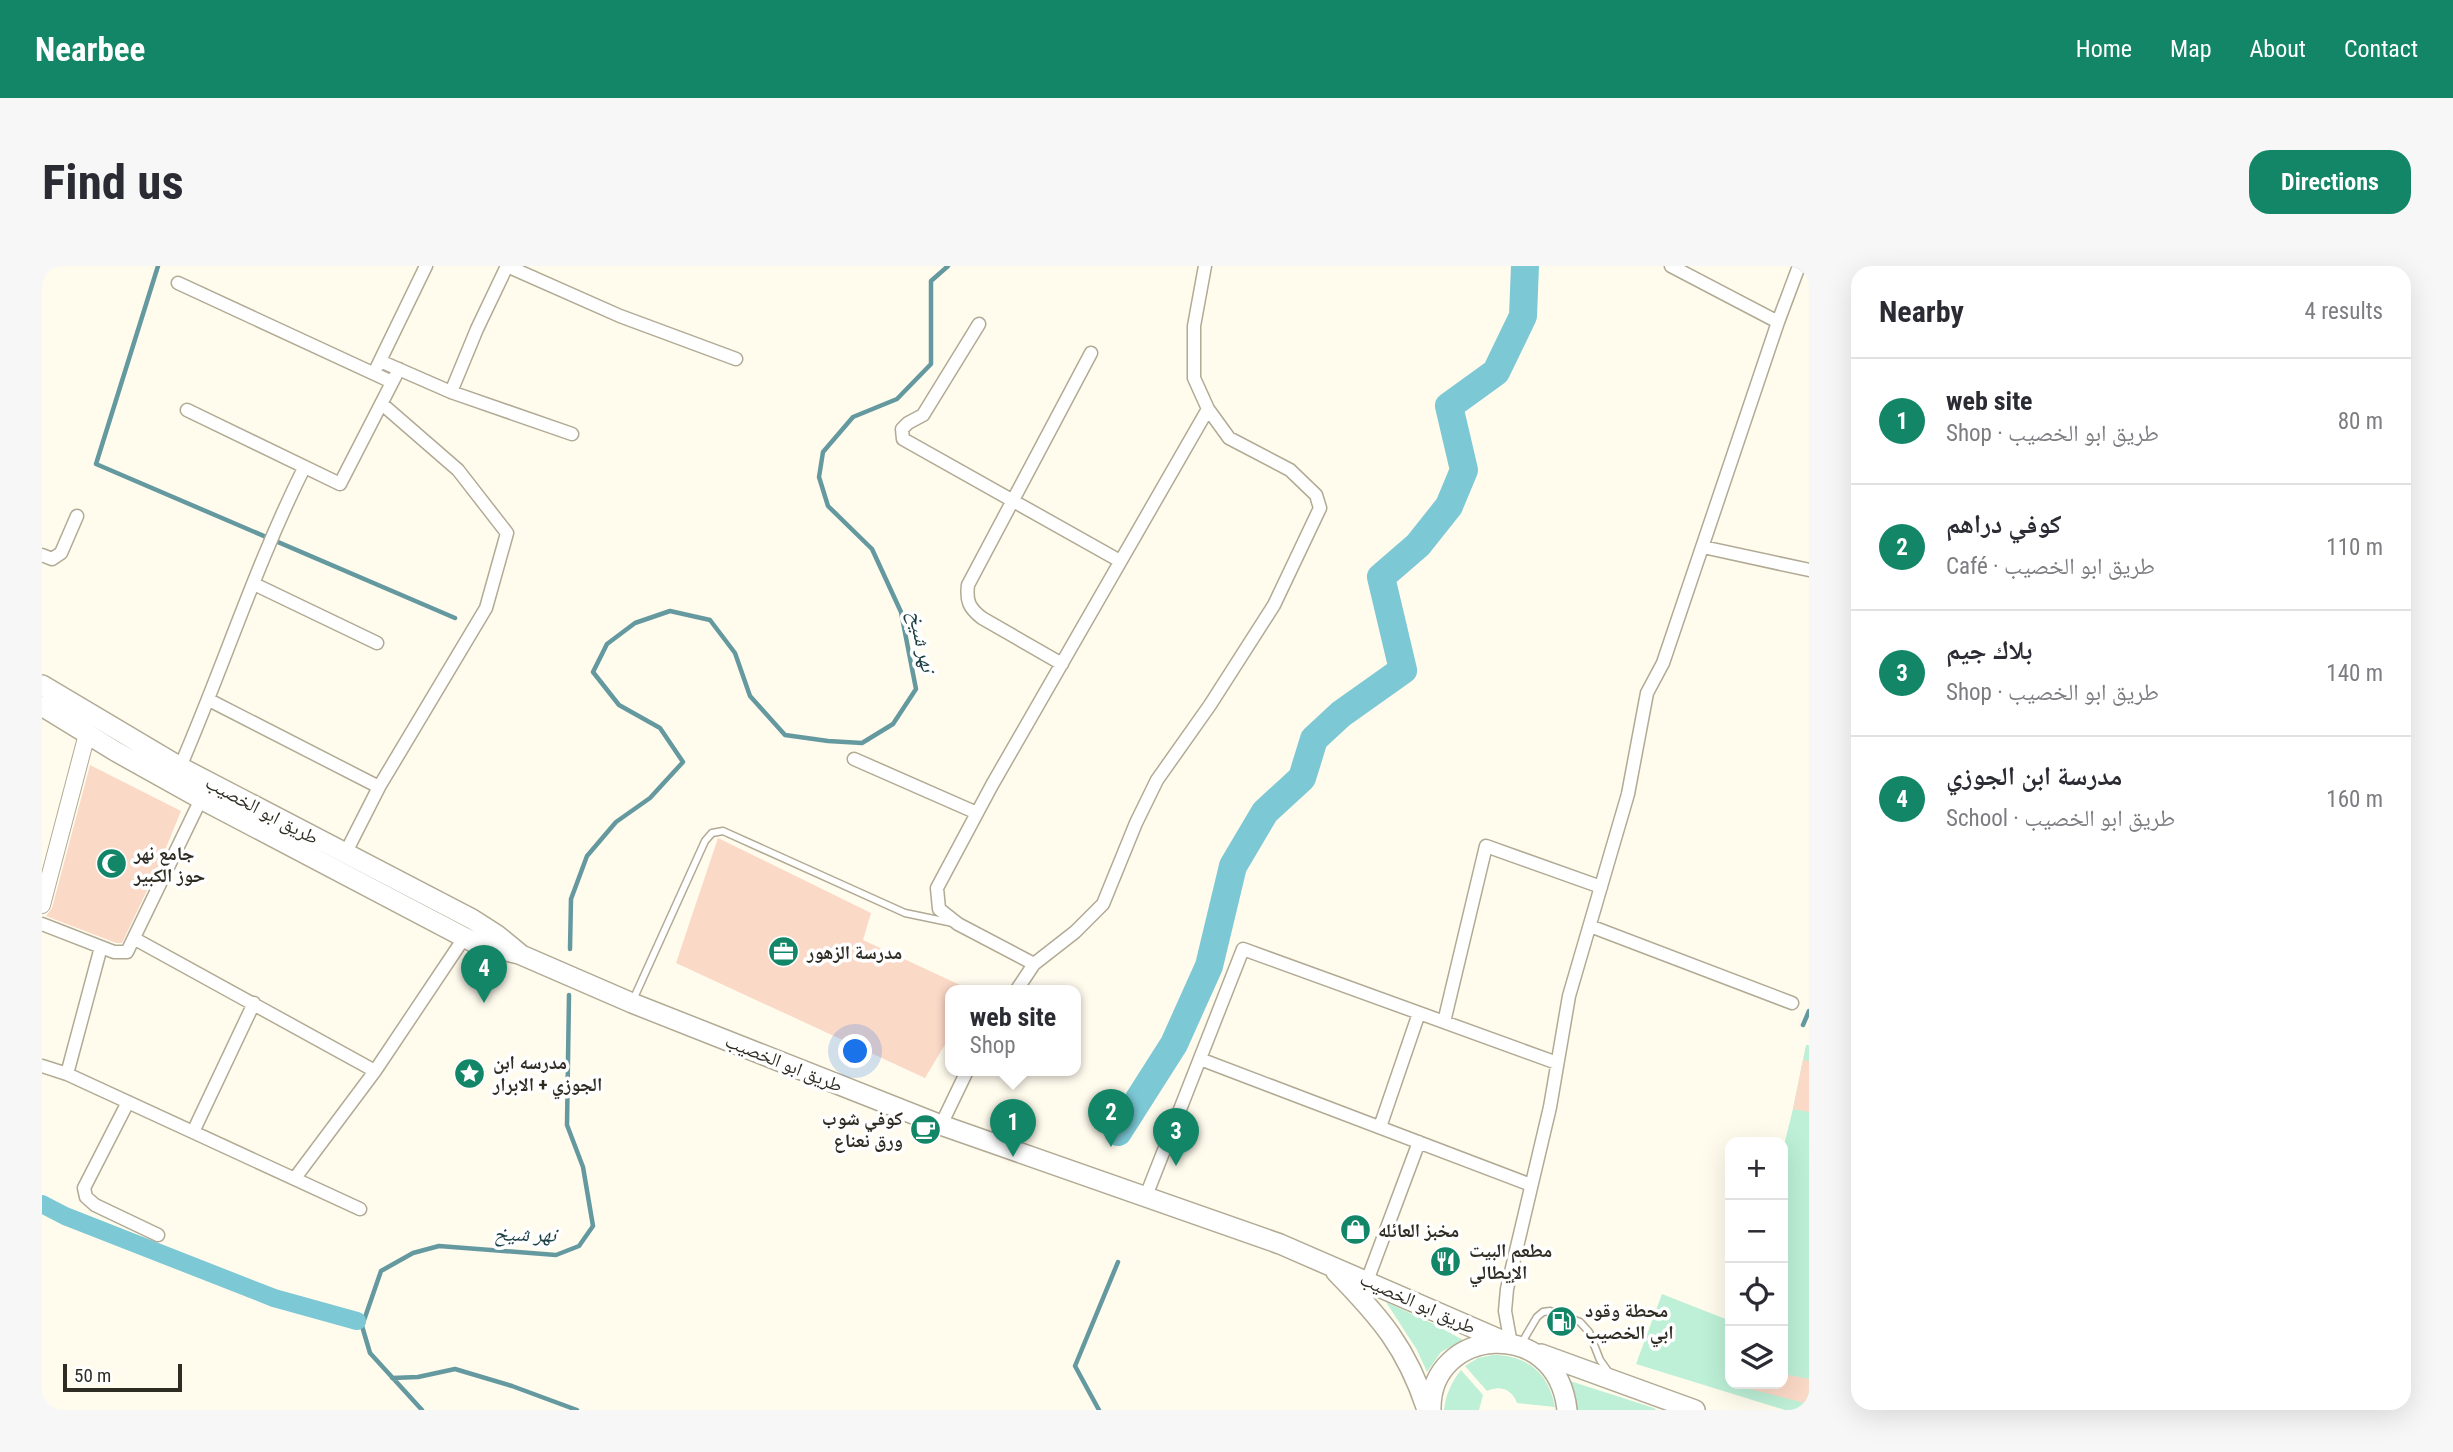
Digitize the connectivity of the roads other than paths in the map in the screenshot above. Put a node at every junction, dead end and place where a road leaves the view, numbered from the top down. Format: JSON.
{"nodes":[{"id":1,"x":426,"y":266,"type":"edge"},
{"id":2,"x":507,"y":266,"type":"edge"},
{"id":3,"x":1205,"y":266,"type":"edge"},
{"id":4,"x":1671,"y":266,"type":"edge"},
{"id":5,"x":1800,"y":266,"type":"edge"},
{"id":6,"x":178,"y":283,"type":"dead end"},
{"id":7,"x":1778,"y":322,"type":"junction"},
{"id":8,"x":979,"y":324,"type":"dead end"},
{"id":9,"x":1091,"y":353,"type":"dead end"},
{"id":10,"x":736,"y":359,"type":"dead end"},
{"id":11,"x":380,"y":361,"type":"junction"},
{"id":12,"x":399,"y":369,"type":"junction"},
{"id":13,"x":374,"y":374,"type":"junction"},
{"id":14,"x":392,"y":382,"type":"junction"},
{"id":15,"x":451,"y":392,"type":"junction"},
{"id":16,"x":382,"y":404,"type":"junction"},
{"id":17,"x":1208,"y":409,"type":"junction"},
{"id":18,"x":187,"y":410,"type":"dead end"},
{"id":19,"x":572,"y":434,"type":"dead end"},
{"id":20,"x":304,"y":468,"type":"junction"},
{"id":21,"x":1013,"y":501,"type":"junction"},
{"id":22,"x":77,"y":516,"type":"dead end"},
{"id":23,"x":1703,"y":547,"type":"junction"},
{"id":24,"x":42,"y":555,"type":"edge"},
{"id":25,"x":1120,"y":561,"type":"junction"},
{"id":26,"x":1809,"y":570,"type":"edge"},
{"id":27,"x":254,"y":584,"type":"junction"},
{"id":28,"x":377,"y":643,"type":"dead end"},
{"id":29,"x":1062,"y":664,"type":"junction"},
{"id":30,"x":42,"y":685,"type":"edge"},
{"id":31,"x":209,"y":699,"type":"junction"},
{"id":32,"x":42,"y":706,"type":"edge"},
{"id":33,"x":87,"y":734,"type":"junction"},
{"id":34,"x":854,"y":759,"type":"dead end"},
{"id":35,"x":180,"y":767,"type":"junction"},
{"id":36,"x":379,"y":787,"type":"junction"},
{"id":37,"x":201,"y":799,"type":"junction"},
{"id":38,"x":977,"y":813,"type":"junction"},
{"id":39,"x":345,"y":854,"type":"junction"},
{"id":40,"x":1601,"y":887,"type":"junction"},
{"id":41,"x":42,"y":905,"type":"edge"},
{"id":42,"x":42,"y":924,"type":"edge"},
{"id":43,"x":958,"y":925,"type":"junction"},
{"id":44,"x":1590,"y":926,"type":"junction"},
{"id":45,"x":464,"y":938,"type":"junction"},
{"id":46,"x":135,"y":939,"type":"junction"},
{"id":47,"x":101,"y":947,"type":"junction"},
{"id":48,"x":519,"y":954,"type":"junction"},
{"id":49,"x":1034,"y":964,"type":"junction"},
{"id":50,"x":1020,"y":985,"type":"edge"},
{"id":51,"x":254,"y":1003,"type":"junction"},
{"id":52,"x":632,"y":1003,"type":"junction"},
{"id":53,"x":1792,"y":1003,"type":"dead end"},
{"id":54,"x":1419,"y":1013,"type":"junction"},
{"id":55,"x":1444,"y":1022,"type":"junction"},
{"id":56,"x":1200,"y":1059,"type":"junction"},
{"id":57,"x":1557,"y":1063,"type":"junction"},
{"id":58,"x":42,"y":1066,"type":"edge"},
{"id":59,"x":375,"y":1071,"type":"junction"},
{"id":60,"x":67,"y":1074,"type":"junction"},
{"id":61,"x":965,"y":1076,"type":"edge"},
{"id":62,"x":128,"y":1102,"type":"junction"},
{"id":63,"x":941,"y":1125,"type":"junction"},
{"id":64,"x":1380,"y":1127,"type":"junction"},
{"id":65,"x":193,"y":1132,"type":"junction"},
{"id":66,"x":1419,"y":1142,"type":"junction"},
{"id":67,"x":295,"y":1178,"type":"junction"},
{"id":68,"x":1531,"y":1185,"type":"junction"},
{"id":69,"x":1146,"y":1196,"type":"junction"},
{"id":70,"x":360,"y":1209,"type":"dead end"},
{"id":71,"x":158,"y":1235,"type":"dead end"},
{"id":72,"x":1328,"y":1263,"type":"junction"},
{"id":73,"x":1367,"y":1281,"type":"junction"},
{"id":74,"x":1516,"y":1345,"type":"junction"},
{"id":75,"x":1615,"y":1381,"type":"junction"},
{"id":76,"x":1429,"y":1410,"type":"edge"},
{"id":77,"x":1567,"y":1410,"type":"edge"},
{"id":78,"x":1695,"y":1410,"type":"edge"}],
"edges":[{"from":1,"to":11,"type":"street"},
{"from":2,"to":10,"type":"street"},
{"from":2,"to":15,"type":"street"},
{"from":3,"to":17,"type":"street"},
{"from":4,"to":7,"type":"street"},
{"from":5,"to":7,"type":"street"},
{"from":6,"to":13,"type":"street"},
{"from":7,"to":23,"type":"street"},
{"from":8,"to":21,"type":"street"},
{"from":9,"to":21,"type":"street"},
{"from":11,"to":12,"type":"street"},
{"from":11,"to":13,"type":"street"},
{"from":12,"to":14,"type":"street"},
{"from":12,"to":15,"type":"street"},
{"from":13,"to":14,"type":"street"},
{"from":14,"to":16,"type":"street"},
{"from":15,"to":19,"type":"street"},
{"from":16,"to":20,"type":"street"},
{"from":16,"to":36,"type":"street"},
{"from":17,"to":25,"type":"street"},
{"from":17,"to":49,"type":"street"},
{"from":18,"to":20,"type":"street"},
{"from":20,"to":27,"type":"street"},
{"from":21,"to":25,"type":"street"},
{"from":21,"to":29,"type":"street"},
{"from":22,"to":24,"type":"street"},
{"from":23,"to":26,"type":"street"},
{"from":23,"to":40,"type":"street"},
{"from":25,"to":29,"type":"street"},
{"from":27,"to":28,"type":"street"},
{"from":27,"to":31,"type":"street"},
{"from":29,"to":38,"type":"street"},
{"from":30,"to":35,"type":"main road","name":"طريق ابو الخصيب"},
{"from":31,"to":35,"type":"street"},
{"from":31,"to":36,"type":"street"},
{"from":32,"to":33,"type":"main road","name":"طريق ابو الخصيب"},
{"from":33,"to":37,"type":"main road","name":"طريق ابو الخصيب"},
{"from":33,"to":41,"type":"street"},
{"from":34,"to":38,"type":"street"},
{"from":35,"to":39,"type":"main road","name":"طريق ابو الخصيب"},
{"from":36,"to":39,"type":"street"},
{"from":37,"to":45,"type":"main road","name":"طريق ابو الخصيب"},
{"from":37,"to":46,"type":"street"},
{"from":38,"to":43,"type":"street"},
{"from":39,"to":48,"type":"main road","name":"طريق ابو الخصيب"},
{"from":40,"to":44,"type":"street"},
{"from":40,"to":55,"type":"street"},
{"from":42,"to":47,"type":"street"},
{"from":43,"to":49,"type":"street"},
{"from":43,"to":52,"type":"lane"},
{"from":44,"to":53,"type":"street"},
{"from":44,"to":57,"type":"street"},
{"from":45,"to":48,"type":"main road","name":"طريق ابو الخصيب"},
{"from":45,"to":59,"type":"street"},
{"from":46,"to":47,"type":"street"},
{"from":46,"to":51,"type":"street"},
{"from":47,"to":60,"type":"street"},
{"from":48,"to":52,"type":"main road","name":"طريق ابو الخصيب"},
{"from":49,"to":50,"type":"street"},
{"from":51,"to":59,"type":"street"},
{"from":51,"to":65,"type":"street"},
{"from":52,"to":63,"type":"main road","name":"طريق ابو الخصيب"},
{"from":54,"to":55,"type":"street"},
{"from":54,"to":56,"type":"street"},
{"from":54,"to":64,"type":"street"},
{"from":55,"to":57,"type":"street"},
{"from":56,"to":64,"type":"street"},
{"from":56,"to":69,"type":"street"},
{"from":57,"to":68,"type":"street"},
{"from":58,"to":60,"type":"street"},
{"from":59,"to":67,"type":"street"},
{"from":60,"to":62,"type":"street"},
{"from":61,"to":63,"type":"street"},
{"from":62,"to":65,"type":"street"},
{"from":62,"to":71,"type":"street"},
{"from":63,"to":69,"type":"main road","name":"طريق ابو الخصيب"},
{"from":64,"to":66,"type":"street"},
{"from":65,"to":67,"type":"street"},
{"from":66,"to":68,"type":"street"},
{"from":66,"to":73,"type":"street"},
{"from":67,"to":70,"type":"street"},
{"from":68,"to":74,"type":"street"},
{"from":69,"to":72,"type":"main road","name":"طريق ابو الخصيب"},
{"from":72,"to":73,"type":"main road","name":"طريق ابو الخصيب"},
{"from":72,"to":76,"type":"main road","name":"طريق ابو الخصيب"},
{"from":73,"to":74,"type":"main road","name":"طريق ابو الخصيب"},
{"from":74,"to":75,"type":"main road","name":"طريق ابو الخصيب"},
{"from":74,"to":75,"type":"lane"},
{"from":74,"to":76,"type":"main road"},
{"from":74,"to":77,"type":"main road"},
{"from":75,"to":78,"type":"main road","name":"طريق ابو الخصيب"}]}
